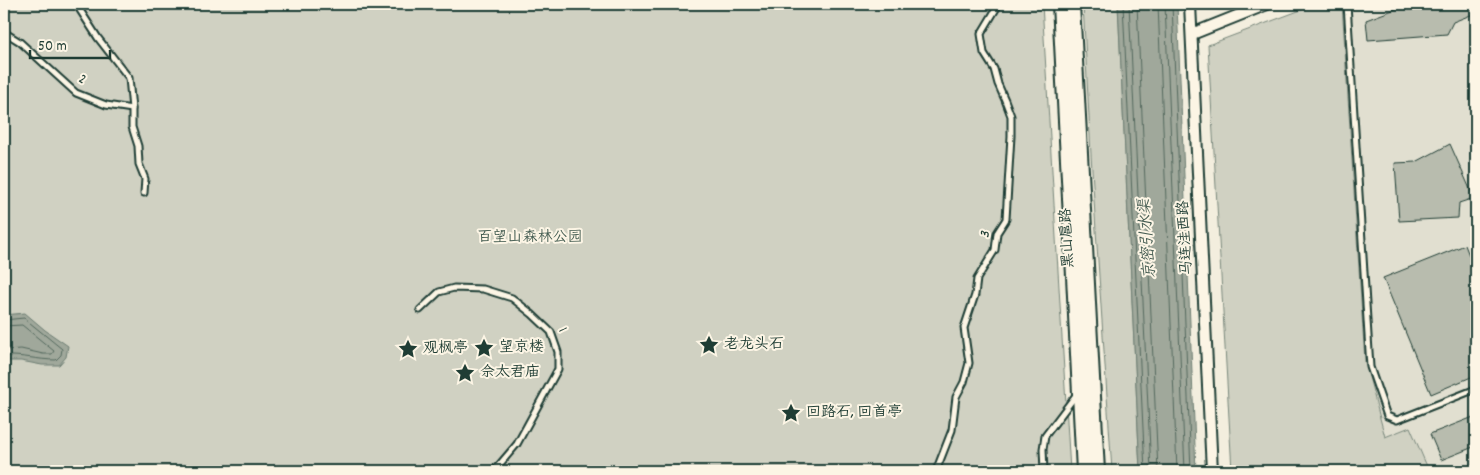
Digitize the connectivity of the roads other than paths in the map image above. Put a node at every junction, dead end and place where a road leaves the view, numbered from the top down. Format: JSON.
{"nodes":[{"id":1,"x":79,"y":4,"type":"edge"},
{"id":2,"x":999,"y":4,"type":"edge"},
{"id":3,"x":1060,"y":4,"type":"edge"},
{"id":4,"x":1072,"y":4,"type":"edge"},
{"id":5,"x":1190,"y":4,"type":"edge"},
{"id":6,"x":1267,"y":4,"type":"edge"},
{"id":7,"x":1347,"y":4,"type":"edge"},
{"id":8,"x":4,"y":32,"type":"edge"},
{"id":9,"x":1192,"y":34,"type":"junction"},
{"id":10,"x":132,"y":109,"type":"junction"},
{"id":11,"x":144,"y":193,"type":"dead end"},
{"id":12,"x":420,"y":310,"type":"dead end"},
{"id":13,"x":1476,"y":389,"type":"edge"},
{"id":14,"x":1080,"y":391,"type":"junction"},
{"id":15,"x":494,"y":471,"type":"edge"},
{"id":16,"x":936,"y":471,"type":"edge"},
{"id":17,"x":1044,"y":471,"type":"edge"},
{"id":18,"x":1084,"y":471,"type":"edge"},
{"id":19,"x":1096,"y":471,"type":"edge"},
{"id":20,"x":1212,"y":471,"type":"edge"}],
"edges":[{"from":1,"to":10,"type":"lane"},
{"from":2,"to":16,"type":"lane","name":"3","number":"3"},
{"from":3,"to":14,"type":"main road","name":"黑山扈路"},
{"from":4,"to":19,"type":"main road","name":"黑山扈路"},
{"from":5,"to":9,"type":"street","name":"马连洼西路"},
{"from":6,"to":9,"type":"street"},
{"from":7,"to":13,"type":"lane"},
{"from":8,"to":10,"type":"lane","name":"2","number":"2"},
{"from":9,"to":20,"type":"street","name":"马连洼西路"},
{"from":10,"to":11,"type":"lane"},
{"from":12,"to":15,"type":"lane","name":"1","number":"1"},
{"from":14,"to":17,"type":"lane"},
{"from":14,"to":18,"type":"main road","name":"黑山扈路"}]}
